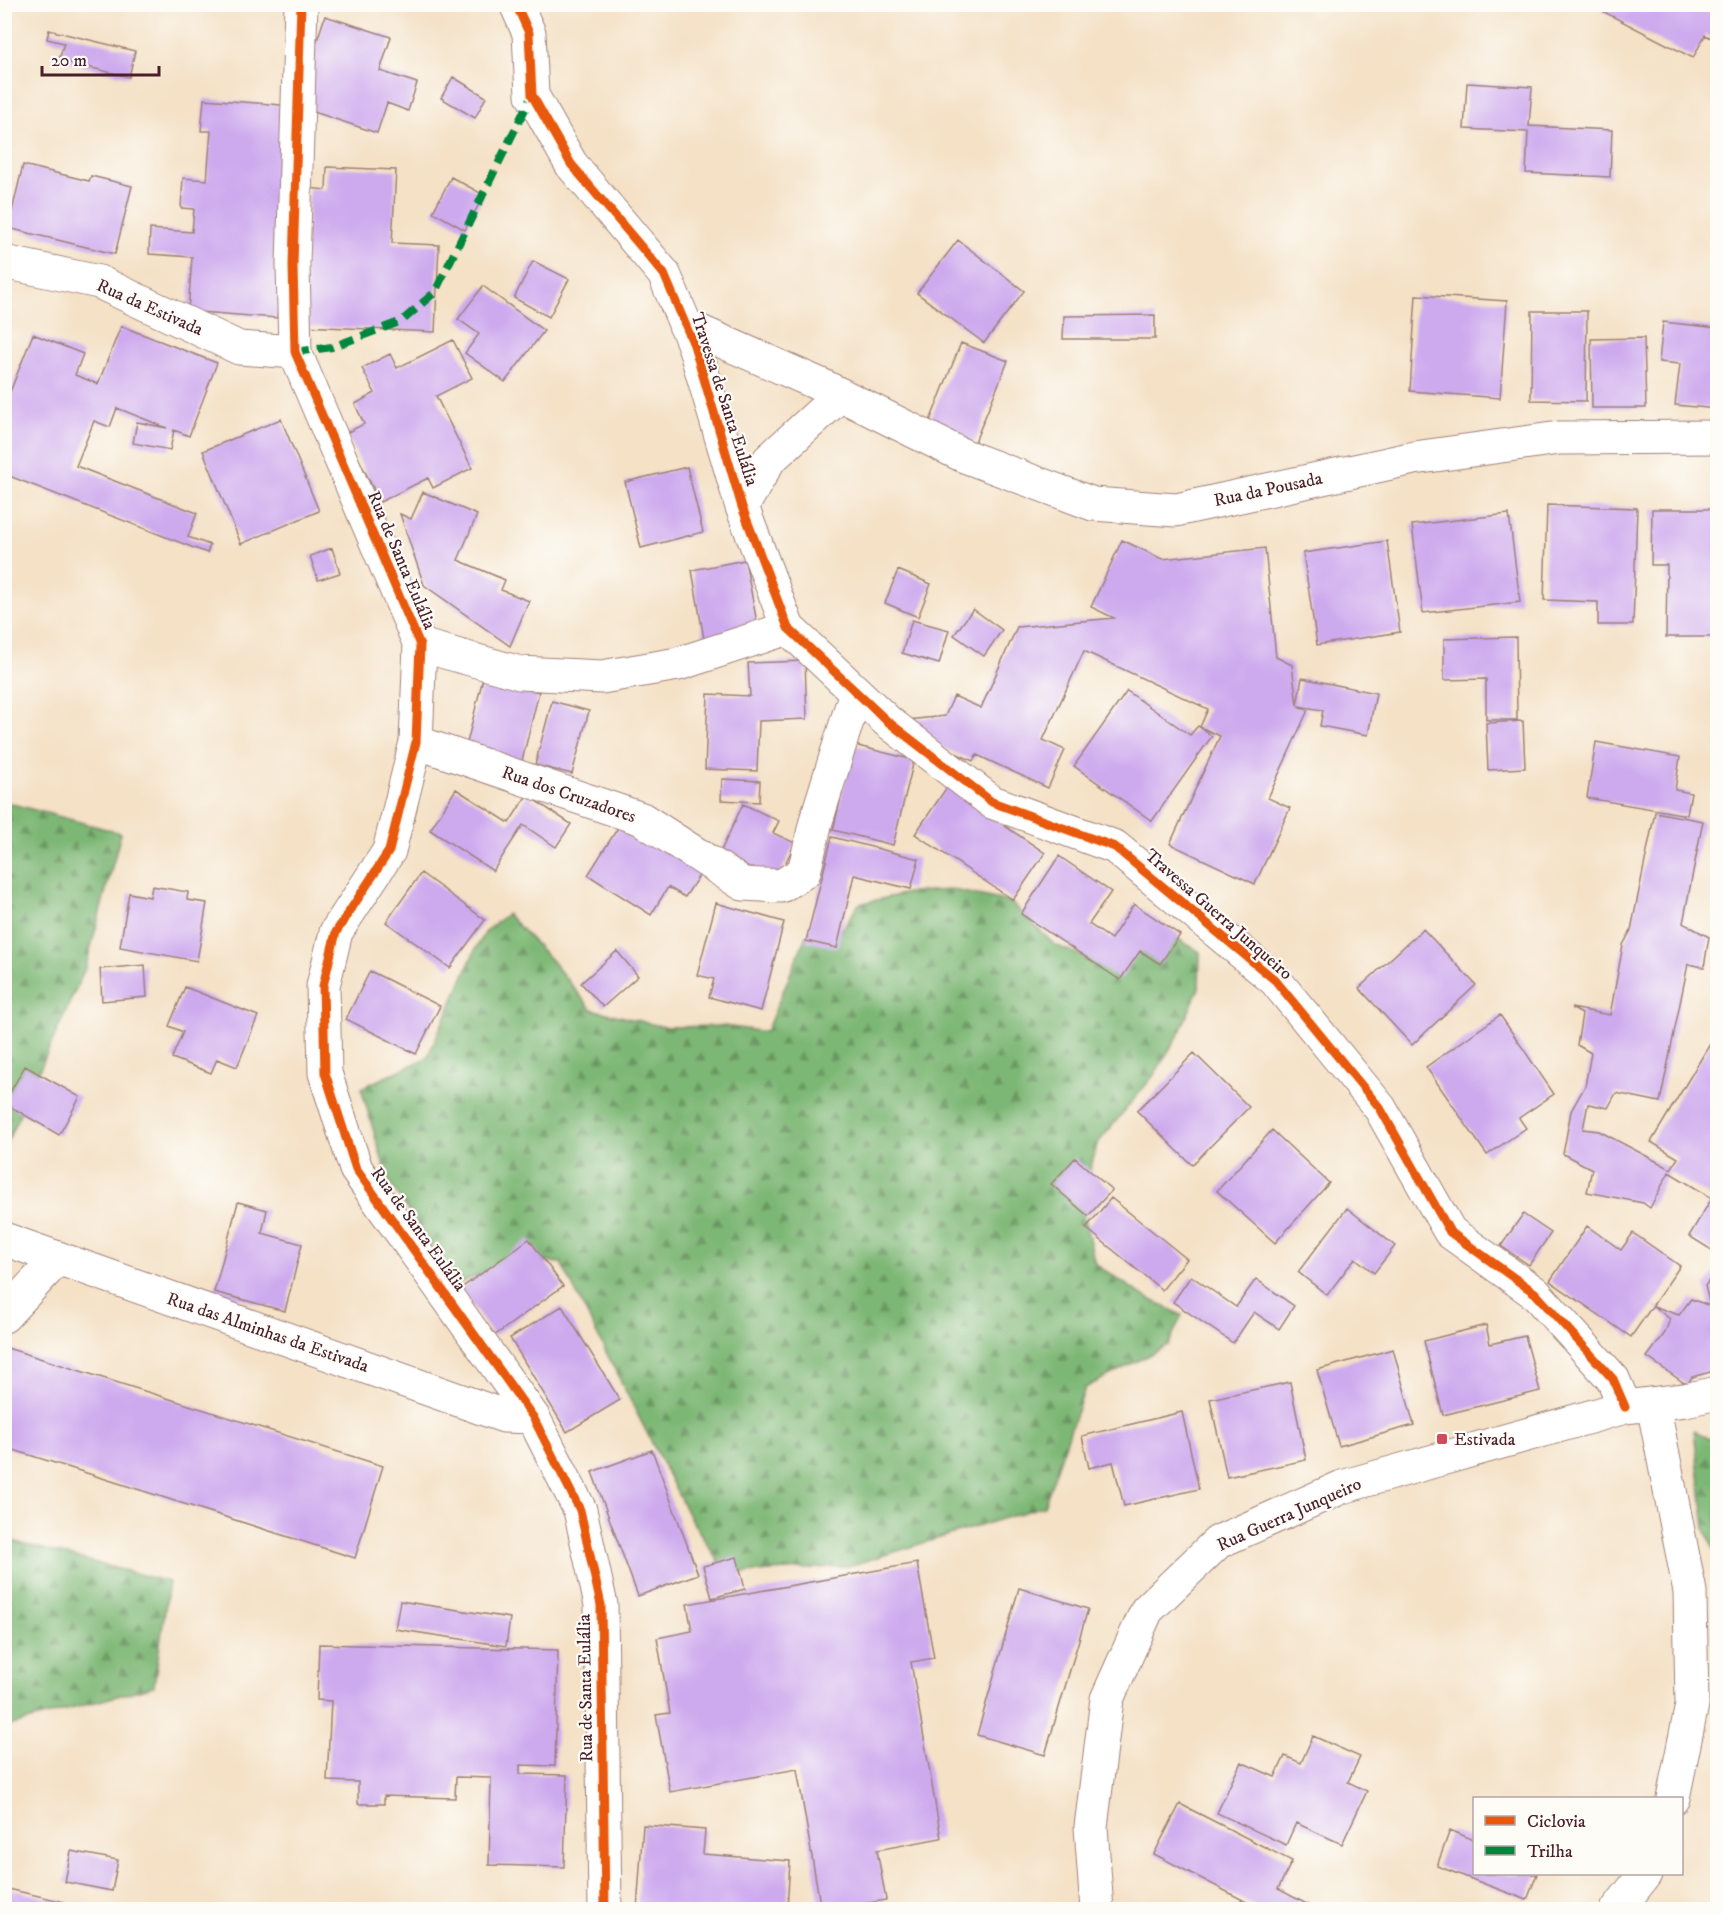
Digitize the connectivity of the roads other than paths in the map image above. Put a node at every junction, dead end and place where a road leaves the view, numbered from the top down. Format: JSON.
{"nodes":[{"id":1,"x":301,"y":4,"type":"edge"},
{"id":2,"x":516,"y":4,"type":"edge"},
{"id":3,"x":4,"y":261,"type":"edge"},
{"id":4,"x":685,"y":325,"type":"junction"},
{"id":5,"x":295,"y":352,"type":"junction"},
{"id":6,"x":840,"y":395,"type":"junction"},
{"id":7,"x":1718,"y":437,"type":"edge"},
{"id":8,"x":742,"y":507,"type":"junction"},
{"id":9,"x":788,"y":628,"type":"junction"},
{"id":10,"x":420,"y":645,"type":"junction"},
{"id":11,"x":856,"y":692,"type":"junction"},
{"id":12,"x":416,"y":742,"type":"junction"},
{"id":13,"x":4,"y":1239,"type":"edge"},
{"id":14,"x":58,"y":1258,"type":"junction"},
{"id":15,"x":4,"y":1316,"type":"edge"},
{"id":16,"x":1718,"y":1394,"type":"edge"},
{"id":17,"x":1639,"y":1405,"type":"junction"},
{"id":18,"x":533,"y":1417,"type":"junction"},
{"id":19,"x":1673,"y":1797,"type":"edge"},
{"id":20,"x":1644,"y":1875,"type":"edge"},
{"id":21,"x":605,"y":1910,"type":"edge"},
{"id":22,"x":1097,"y":1910,"type":"edge"},
{"id":23,"x":1617,"y":1910,"type":"edge"}],
"edges":[{"from":1,"to":5,"type":"street","name":"Rua de Santa Eulália"},
{"from":2,"to":4,"type":"street","name":"Travessa de Santa Eulália"},
{"from":3,"to":5,"type":"street","name":"Rua da Estivada"},
{"from":4,"to":6,"type":"street","name":"Rua da Pousada"},
{"from":4,"to":8,"type":"street","name":"Travessa de Santa Eulália"},
{"from":5,"to":10,"type":"street","name":"Rua de Santa Eulália"},
{"from":6,"to":7,"type":"street","name":"Rua da Pousada"},
{"from":6,"to":8,"type":"street"},
{"from":8,"to":9,"type":"street","name":"Travessa de Santa Eulália"},
{"from":9,"to":10,"type":"street"},
{"from":9,"to":11,"type":"street","name":"Travessa Guerra Junqueiro"},
{"from":10,"to":12,"type":"street","name":"Rua de Santa Eulália"},
{"from":11,"to":12,"type":"street","name":"Rua dos Cruzadores"},
{"from":11,"to":17,"type":"street","name":"Travessa Guerra Junqueiro"},
{"from":12,"to":18,"type":"street","name":"Rua de Santa Eulália"},
{"from":13,"to":14,"type":"street","name":"Rua das Alminhas da Estivada"},
{"from":14,"to":15,"type":"street"},
{"from":14,"to":18,"type":"street","name":"Rua das Alminhas da Estivada"},
{"from":16,"to":17,"type":"street","name":"Rua Guerra Junqueiro"},
{"from":17,"to":19,"type":"street","name":"Travessa Guerra Junqueiro"},
{"from":17,"to":22,"type":"street","name":"Rua Guerra Junqueiro"},
{"from":18,"to":21,"type":"street","name":"Rua de Santa Eulália"},
{"from":20,"to":23,"type":"street"}]}
